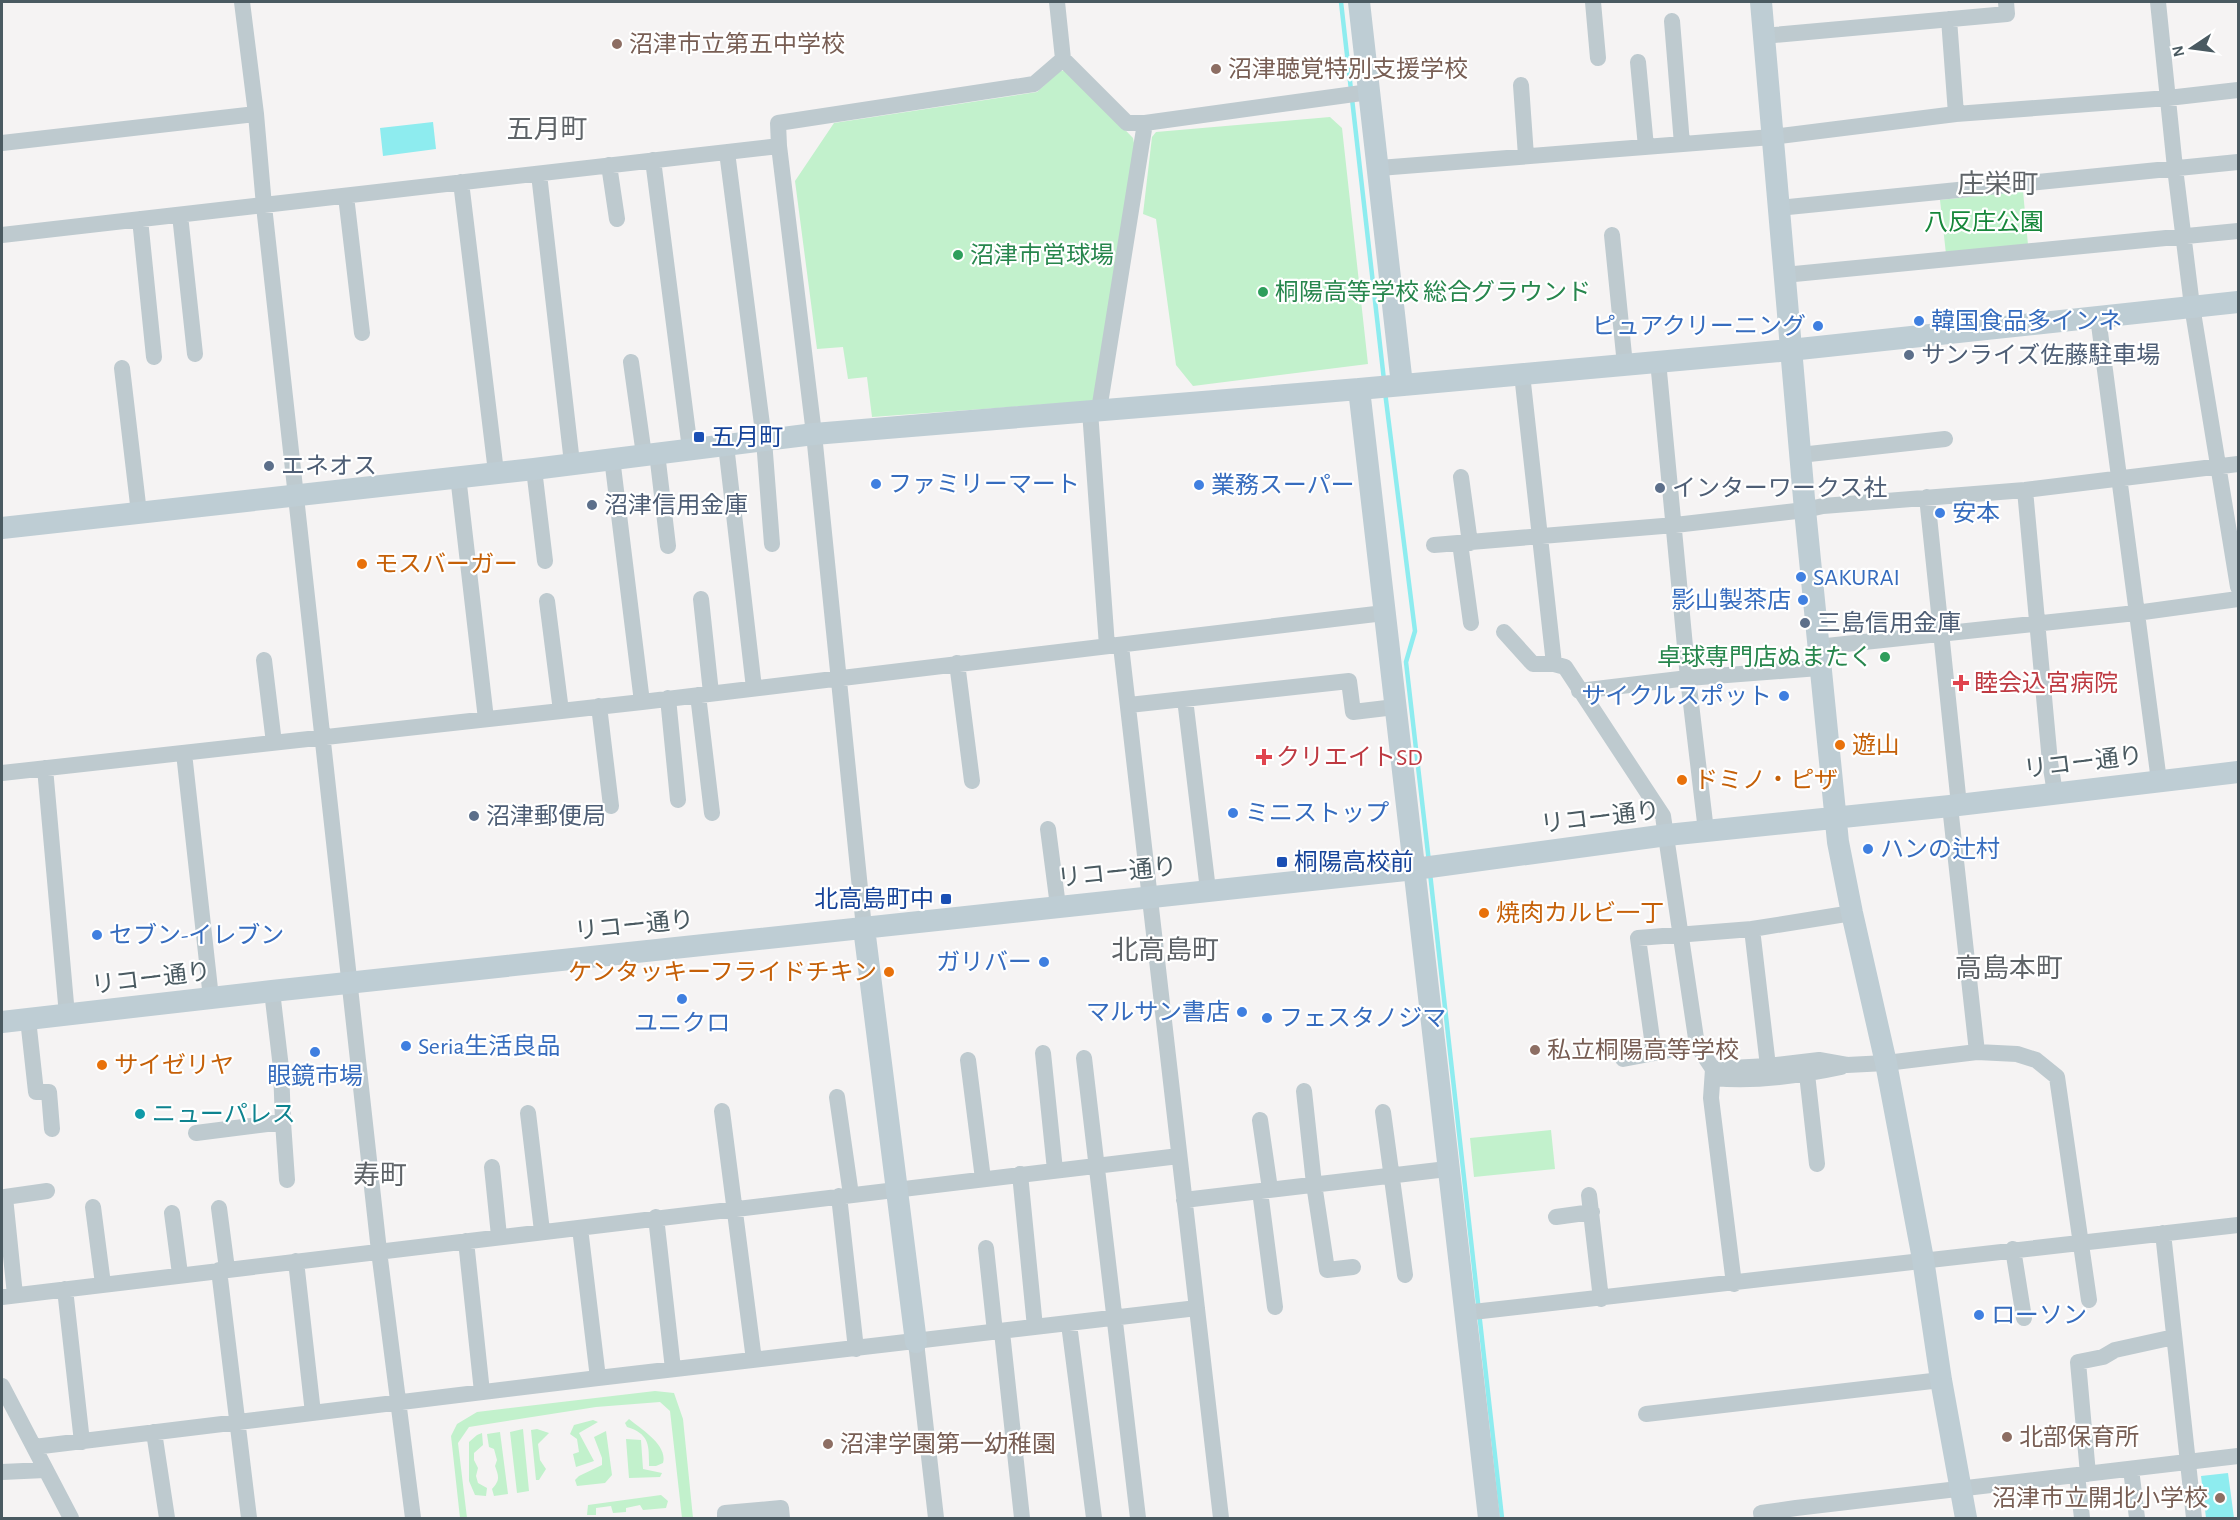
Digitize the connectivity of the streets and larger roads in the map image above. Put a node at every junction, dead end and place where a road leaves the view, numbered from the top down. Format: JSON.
{"nodes":[{"id":1,"x":242,"y":2,"type":"edge"},
{"id":2,"x":1057,"y":2,"type":"edge"},
{"id":3,"x":1359,"y":2,"type":"edge"},
{"id":4,"x":1593,"y":2,"type":"edge"},
{"id":5,"x":1761,"y":2,"type":"edge"},
{"id":6,"x":2006,"y":2,"type":"edge"},
{"id":7,"x":2158,"y":2,"type":"edge"},
{"id":8,"x":1949,"y":19,"type":"junction"},
{"id":9,"x":1672,"y":21,"type":"dead end"},
{"id":10,"x":1763,"y":36,"type":"junction"},
{"id":11,"x":1598,"y":58,"type":"dead end"},
{"id":12,"x":1063,"y":59,"type":"junction"},
{"id":13,"x":1638,"y":62,"type":"dead end"},
{"id":14,"x":1521,"y":85,"type":"dead end"},
{"id":15,"x":2238,"y":90,"type":"edge"},
{"id":16,"x":1369,"y":92,"type":"junction"},
{"id":17,"x":2168,"y":98,"type":"junction"},
{"id":18,"x":256,"y":114,"type":"junction"},
{"id":19,"x":1956,"y":114,"type":"junction"},
{"id":20,"x":1145,"y":123,"type":"junction"},
{"id":21,"x":1772,"y":137,"type":"junction"},
{"id":22,"x":2,"y":143,"type":"edge"},
{"id":23,"x":1682,"y":144,"type":"junction"},
{"id":24,"x":779,"y":146,"type":"junction"},
{"id":25,"x":1646,"y":147,"type":"junction"},
{"id":26,"x":727,"y":152,"type":"junction"},
{"id":27,"x":1526,"y":156,"type":"junction"},
{"id":28,"x":653,"y":160,"type":"junction"},
{"id":29,"x":2238,"y":162,"type":"edge"},
{"id":30,"x":609,"y":165,"type":"junction"},
{"id":31,"x":1378,"y":168,"type":"junction"},
{"id":32,"x":2175,"y":168,"type":"junction"},
{"id":33,"x":539,"y":174,"type":"junction"},
{"id":34,"x":461,"y":182,"type":"junction"},
{"id":35,"x":346,"y":196,"type":"junction"},
{"id":36,"x":264,"y":206,"type":"junction"},
{"id":37,"x":1778,"y":208,"type":"junction"},
{"id":38,"x":180,"y":215,"type":"junction"},
{"id":39,"x":140,"y":219,"type":"junction"},
{"id":40,"x":617,"y":219,"type":"dead end"},
{"id":41,"x":2238,"y":231,"type":"edge"},
{"id":42,"x":2,"y":235,"type":"edge"},
{"id":43,"x":1612,"y":235,"type":"dead end"},
{"id":44,"x":2183,"y":236,"type":"junction"},
{"id":45,"x":1784,"y":275,"type":"junction"},
{"id":46,"x":2238,"y":302,"type":"edge"},
{"id":47,"x":2192,"y":306,"type":"junction"},
{"id":48,"x":2098,"y":317,"type":"junction"},
{"id":49,"x":362,"y":333,"type":"dead end"},
{"id":50,"x":1790,"y":350,"type":"junction"},
{"id":51,"x":195,"y":354,"type":"dead end"},
{"id":52,"x":154,"y":357,"type":"dead end"},
{"id":53,"x":630,"y":362,"type":"dead end"},
{"id":54,"x":1658,"y":362,"type":"junction"},
{"id":55,"x":1625,"y":365,"type":"junction"},
{"id":56,"x":122,"y":368,"type":"dead end"},
{"id":57,"x":1522,"y":374,"type":"junction"},
{"id":58,"x":1402,"y":385,"type":"junction"},
{"id":59,"x":1359,"y":389,"type":"junction"},
{"id":60,"x":1095,"y":410,"type":"junction"},
{"id":61,"x":814,"y":434,"type":"junction"},
{"id":62,"x":764,"y":440,"type":"junction"},
{"id":63,"x":1945,"y":440,"type":"dead end"},
{"id":64,"x":726,"y":445,"type":"junction"},
{"id":65,"x":690,"y":449,"type":"junction"},
{"id":66,"x":651,"y":454,"type":"junction"},
{"id":67,"x":1800,"y":455,"type":"junction"},
{"id":68,"x":612,"y":458,"type":"junction"},
{"id":69,"x":572,"y":463,"type":"junction"},
{"id":70,"x":2238,"y":464,"type":"edge"},
{"id":71,"x":2218,"y":468,"type":"junction"},
{"id":72,"x":534,"y":469,"type":"junction"},
{"id":73,"x":496,"y":472,"type":"junction"},
{"id":74,"x":458,"y":476,"type":"junction"},
{"id":75,"x":1461,"y":477,"type":"dead end"},
{"id":76,"x":2118,"y":480,"type":"junction"},
{"id":77,"x":2025,"y":490,"type":"junction"},
{"id":78,"x":297,"y":496,"type":"junction"},
{"id":79,"x":1927,"y":497,"type":"junction"},
{"id":80,"x":1804,"y":510,"type":"junction"},
{"id":81,"x":139,"y":513,"type":"junction"},
{"id":82,"x":1674,"y":525,"type":"junction"},
{"id":83,"x":2,"y":528,"type":"edge"},
{"id":84,"x":1539,"y":537,"type":"junction"},
{"id":85,"x":1465,"y":543,"type":"junction"},
{"id":86,"x":772,"y":544,"type":"dead end"},
{"id":87,"x":668,"y":546,"type":"dead end"},
{"id":88,"x":1434,"y":546,"type":"dead end"},
{"id":89,"x":545,"y":561,"type":"dead end"},
{"id":90,"x":2238,"y":587,"type":"edge"},
{"id":91,"x":701,"y":599,"type":"dead end"},
{"id":92,"x":2238,"y":599,"type":"edge"},
{"id":93,"x":547,"y":601,"type":"dead end"},
{"id":94,"x":1384,"y":613,"type":"junction"},
{"id":95,"x":2136,"y":613,"type":"junction"},
{"id":96,"x":1471,"y":623,"type":"dead end"},
{"id":97,"x":2037,"y":623,"type":"junction"},
{"id":98,"x":1504,"y":632,"type":"dead end"},
{"id":99,"x":1942,"y":634,"type":"junction"},
{"id":100,"x":1114,"y":646,"type":"junction"},
{"id":101,"x":1818,"y":658,"type":"junction"},
{"id":102,"x":264,"y":660,"type":"dead end"},
{"id":103,"x":957,"y":663,"type":"junction"},
{"id":104,"x":1554,"y":664,"type":"junction"},
{"id":105,"x":837,"y":677,"type":"junction"},
{"id":106,"x":1688,"y":678,"type":"junction"},
{"id":107,"x":754,"y":688,"type":"junction"},
{"id":108,"x":1579,"y":691,"type":"junction"},
{"id":109,"x":705,"y":694,"type":"junction"},
{"id":110,"x":668,"y":698,"type":"junction"},
{"id":111,"x":1185,"y":699,"type":"junction"},
{"id":112,"x":642,"y":702,"type":"junction"},
{"id":113,"x":1129,"y":705,"type":"junction"},
{"id":114,"x":599,"y":706,"type":"junction"},
{"id":115,"x":1395,"y":707,"type":"junction"},
{"id":116,"x":561,"y":711,"type":"junction"},
{"id":117,"x":486,"y":719,"type":"junction"},
{"id":118,"x":324,"y":738,"type":"junction"},
{"id":119,"x":274,"y":743,"type":"junction"},
{"id":120,"x":184,"y":753,"type":"junction"},
{"id":121,"x":45,"y":768,"type":"junction"},
{"id":122,"x":2238,"y":772,"type":"edge"},
{"id":123,"x":2,"y":773,"type":"edge"},
{"id":124,"x":2159,"y":780,"type":"junction"},
{"id":125,"x":972,"y":782,"type":"dead end"},
{"id":126,"x":2055,"y":793,"type":"junction"},
{"id":127,"x":678,"y":800,"type":"dead end"},
{"id":128,"x":1955,"y":805,"type":"junction"},
{"id":129,"x":611,"y":806,"type":"dead end"},
{"id":130,"x":712,"y":813,"type":"dead end"},
{"id":131,"x":1836,"y":816,"type":"junction"},
{"id":132,"x":1048,"y":830,"type":"dead end"},
{"id":133,"x":1706,"y":831,"type":"junction"},
{"id":134,"x":1667,"y":836,"type":"junction"},
{"id":135,"x":1414,"y":869,"type":"junction"},
{"id":136,"x":1208,"y":890,"type":"junction"},
{"id":137,"x":1149,"y":896,"type":"junction"},
{"id":138,"x":1058,"y":906,"type":"junction"},
{"id":139,"x":1852,"y":914,"type":"junction"},
{"id":140,"x":864,"y":928,"type":"junction"},
{"id":141,"x":1752,"y":929,"type":"junction"},
{"id":142,"x":1681,"y":935,"type":"junction"},
{"id":143,"x":351,"y":982,"type":"junction"},
{"id":144,"x":272,"y":991,"type":"junction"},
{"id":145,"x":211,"y":998,"type":"junction"},
{"id":146,"x":67,"y":1015,"type":"junction"},
{"id":147,"x":28,"y":1019,"type":"junction"},
{"id":148,"x":2,"y":1022,"type":"edge"},
{"id":149,"x":1697,"y":1046,"type":"junction"},
{"id":150,"x":1977,"y":1052,"type":"junction"},
{"id":151,"x":1043,"y":1053,"type":"dead end"},
{"id":152,"x":1654,"y":1053,"type":"junction"},
{"id":153,"x":1083,"y":1058,"type":"dead end"},
{"id":154,"x":1623,"y":1059,"type":"dead end"},
{"id":155,"x":968,"y":1060,"type":"dead end"},
{"id":156,"x":1887,"y":1063,"type":"junction"},
{"id":157,"x":1848,"y":1065,"type":"junction"},
{"id":158,"x":1768,"y":1066,"type":"junction"},
{"id":159,"x":1713,"y":1073,"type":"junction"},
{"id":160,"x":1806,"y":1074,"type":"junction"},
{"id":161,"x":1304,"y":1091,"type":"dead end"},
{"id":162,"x":837,"y":1096,"type":"dead end"},
{"id":163,"x":722,"y":1111,"type":"dead end"},
{"id":164,"x":1383,"y":1112,"type":"dead end"},
{"id":165,"x":528,"y":1113,"type":"dead end"},
{"id":166,"x":1260,"y":1120,"type":"dead end"},
{"id":167,"x":284,"y":1122,"type":"junction"},
{"id":168,"x":52,"y":1129,"type":"dead end"},
{"id":169,"x":196,"y":1133,"type":"dead end"},
{"id":170,"x":1179,"y":1155,"type":"junction"},
{"id":171,"x":1817,"y":1164,"type":"dead end"},
{"id":172,"x":1095,"y":1166,"type":"junction"},
{"id":173,"x":492,"y":1167,"type":"dead end"},
{"id":174,"x":1447,"y":1169,"type":"junction"},
{"id":175,"x":1055,"y":1170,"type":"junction"},
{"id":176,"x":1020,"y":1174,"type":"junction"},
{"id":177,"x":1391,"y":1175,"type":"junction"},
{"id":178,"x":983,"y":1179,"type":"junction"},
{"id":179,"x":287,"y":1180,"type":"dead end"},
{"id":180,"x":1314,"y":1184,"type":"junction"},
{"id":181,"x":896,"y":1189,"type":"junction"},
{"id":182,"x":1265,"y":1190,"type":"junction"},
{"id":183,"x":47,"y":1191,"type":"dead end"},
{"id":184,"x":845,"y":1195,"type":"junction"},
{"id":185,"x":1589,"y":1195,"type":"dead end"},
{"id":186,"x":1184,"y":1200,"type":"junction"},
{"id":187,"x":93,"y":1207,"type":"dead end"},
{"id":188,"x":219,"y":1208,"type":"dead end"},
{"id":189,"x":733,"y":1209,"type":"junction"},
{"id":190,"x":1592,"y":1212,"type":"junction"},
{"id":191,"x":172,"y":1213,"type":"dead end"},
{"id":192,"x":656,"y":1217,"type":"junction"},
{"id":193,"x":1556,"y":1217,"type":"dead end"},
{"id":194,"x":2238,"y":1225,"type":"edge"},
{"id":195,"x":580,"y":1228,"type":"junction"},
{"id":196,"x":542,"y":1231,"type":"junction"},
{"id":197,"x":2163,"y":1233,"type":"junction"},
{"id":198,"x":499,"y":1236,"type":"junction"},
{"id":199,"x":466,"y":1241,"type":"junction"},
{"id":200,"x":2081,"y":1242,"type":"junction"},
{"id":201,"x":986,"y":1248,"type":"dead end"},
{"id":202,"x":2013,"y":1250,"type":"junction"},
{"id":203,"x":379,"y":1251,"type":"junction"},
{"id":204,"x":1923,"y":1259,"type":"junction"},
{"id":205,"x":296,"y":1261,"type":"junction"},
{"id":206,"x":1353,"y":1267,"type":"dead end"},
{"id":207,"x":223,"y":1270,"type":"junction"},
{"id":208,"x":180,"y":1274,"type":"junction"},
{"id":209,"x":1405,"y":1275,"type":"dead end"},
{"id":210,"x":103,"y":1284,"type":"junction"},
{"id":211,"x":1734,"y":1284,"type":"junction"},
{"id":212,"x":65,"y":1289,"type":"junction"},
{"id":213,"x":8,"y":1296,"type":"edge"},
{"id":214,"x":1601,"y":1299,"type":"junction"},
{"id":215,"x":2089,"y":1300,"type":"dead end"},
{"id":216,"x":1275,"y":1307,"type":"dead end"},
{"id":217,"x":1197,"y":1308,"type":"junction"},
{"id":218,"x":1464,"y":1313,"type":"junction"},
{"id":219,"x":1114,"y":1318,"type":"junction"},
{"id":220,"x":2024,"y":1318,"type":"dead end"},
{"id":221,"x":1069,"y":1324,"type":"junction"},
{"id":222,"x":1035,"y":1328,"type":"junction"},
{"id":223,"x":998,"y":1332,"type":"junction"},
{"id":224,"x":2174,"y":1337,"type":"junction"},
{"id":225,"x":916,"y":1342,"type":"junction"},
{"id":226,"x":856,"y":1349,"type":"junction"},
{"id":227,"x":754,"y":1360,"type":"junction"},
{"id":228,"x":673,"y":1369,"type":"junction"},
{"id":229,"x":598,"y":1378,"type":"junction"},
{"id":230,"x":1941,"y":1380,"type":"junction"},
{"id":231,"x":2,"y":1386,"type":"edge"},
{"id":232,"x":482,"y":1392,"type":"junction"},
{"id":233,"x":399,"y":1403,"type":"junction"},
{"id":234,"x":314,"y":1413,"type":"junction"},
{"id":235,"x":1646,"y":1414,"type":"dead end"},
{"id":236,"x":236,"y":1422,"type":"junction"},
{"id":237,"x":154,"y":1432,"type":"junction"},
{"id":238,"x":82,"y":1442,"type":"junction"},
{"id":239,"x":34,"y":1448,"type":"junction"},
{"id":240,"x":2238,"y":1456,"type":"edge"},
{"id":241,"x":2187,"y":1462,"type":"junction"},
{"id":242,"x":2131,"y":1469,"type":"junction"},
{"id":243,"x":45,"y":1470,"type":"junction"},
{"id":244,"x":2,"y":1472,"type":"edge"},
{"id":245,"x":2083,"y":1475,"type":"junction"},
{"id":246,"x":1960,"y":1488,"type":"junction"},
{"id":247,"x":1849,"y":1502,"type":"junction"},
{"id":248,"x":71,"y":1518,"type":"edge"},
{"id":249,"x":167,"y":1518,"type":"edge"},
{"id":250,"x":249,"y":1518,"type":"edge"},
{"id":251,"x":413,"y":1518,"type":"edge"},
{"id":252,"x":725,"y":1518,"type":"edge"},
{"id":253,"x":782,"y":1518,"type":"edge"},
{"id":254,"x":936,"y":1518,"type":"edge"},
{"id":255,"x":1022,"y":1518,"type":"edge"},
{"id":256,"x":1094,"y":1518,"type":"edge"},
{"id":257,"x":1138,"y":1518,"type":"edge"},
{"id":258,"x":1221,"y":1518,"type":"edge"},
{"id":259,"x":1489,"y":1518,"type":"edge"},
{"id":260,"x":1762,"y":1518,"type":"edge"},
{"id":261,"x":1852,"y":1518,"type":"edge"},
{"id":262,"x":1966,"y":1518,"type":"edge"},
{"id":263,"x":2082,"y":1518,"type":"edge"},
{"id":264,"x":2137,"y":1518,"type":"edge"},
{"id":265,"x":2194,"y":1518,"type":"edge"}],
"edges":[{"from":1,"to":18,"type":"street"},
{"from":2,"to":12,"type":"street"},
{"from":3,"to":16,"type":"street"},
{"from":4,"to":11,"type":"street"},
{"from":5,"to":10,"type":"street"},
{"from":6,"to":8,"type":"street"},
{"from":7,"to":17,"type":"street"},
{"from":8,"to":10,"type":"street"},
{"from":8,"to":19,"type":"street"},
{"from":9,"to":23,"type":"street"},
{"from":10,"to":21,"type":"street"},
{"from":12,"to":20,"type":"street"},
{"from":12,"to":24,"type":"street"},
{"from":13,"to":25,"type":"street"},
{"from":14,"to":27,"type":"street"},
{"from":15,"to":17,"type":"street"},
{"from":16,"to":20,"type":"street"},
{"from":16,"to":31,"type":"street"},
{"from":17,"to":19,"type":"street"},
{"from":17,"to":32,"type":"street"},
{"from":18,"to":22,"type":"street"},
{"from":18,"to":36,"type":"street"},
{"from":19,"to":21,"type":"street"},
{"from":20,"to":60,"type":"street"},
{"from":21,"to":23,"type":"street"},
{"from":21,"to":37,"type":"street"},
{"from":23,"to":25,"type":"street"},
{"from":24,"to":26,"type":"street"},
{"from":24,"to":61,"type":"street"},
{"from":25,"to":27,"type":"street"},
{"from":26,"to":28,"type":"street"},
{"from":26,"to":62,"type":"street"},
{"from":27,"to":31,"type":"street"},
{"from":28,"to":30,"type":"street"},
{"from":28,"to":65,"type":"street"},
{"from":29,"to":32,"type":"street"},
{"from":30,"to":33,"type":"street"},
{"from":30,"to":40,"type":"street"},
{"from":31,"to":58,"type":"street"},
{"from":32,"to":37,"type":"street"},
{"from":32,"to":44,"type":"street"},
{"from":33,"to":34,"type":"street"},
{"from":33,"to":69,"type":"street"},
{"from":34,"to":35,"type":"street"},
{"from":34,"to":73,"type":"street"},
{"from":35,"to":36,"type":"street"},
{"from":35,"to":49,"type":"street"},
{"from":36,"to":38,"type":"street"},
{"from":36,"to":78,"type":"street"},
{"from":37,"to":45,"type":"street"},
{"from":38,"to":39,"type":"street"},
{"from":38,"to":51,"type":"street"},
{"from":39,"to":42,"type":"street"},
{"from":39,"to":52,"type":"street"},
{"from":41,"to":44,"type":"street"},
{"from":43,"to":55,"type":"street"},
{"from":44,"to":45,"type":"street"},
{"from":44,"to":47,"type":"street"},
{"from":45,"to":50,"type":"street"},
{"from":46,"to":47,"type":"street"},
{"from":47,"to":48,"type":"street"},
{"from":47,"to":71,"type":"street"},
{"from":48,"to":50,"type":"street"},
{"from":48,"to":76,"type":"street"},
{"from":50,"to":54,"type":"street"},
{"from":50,"to":67,"type":"street"},
{"from":53,"to":66,"type":"street"},
{"from":54,"to":55,"type":"street"},
{"from":54,"to":82,"type":"street"},
{"from":55,"to":57,"type":"street"},
{"from":56,"to":81,"type":"street"},
{"from":57,"to":58,"type":"street"},
{"from":57,"to":84,"type":"street"},
{"from":58,"to":59,"type":"street"},
{"from":59,"to":60,"type":"street"},
{"from":59,"to":94,"type":"street"},
{"from":60,"to":61,"type":"street"},
{"from":60,"to":100,"type":"street"},
{"from":61,"to":62,"type":"street"},
{"from":61,"to":105,"type":"street"},
{"from":62,"to":64,"type":"street"},
{"from":62,"to":86,"type":"street"},
{"from":63,"to":67,"type":"street"},
{"from":64,"to":65,"type":"street"},
{"from":64,"to":107,"type":"street"},
{"from":65,"to":66,"type":"street"},
{"from":66,"to":68,"type":"street"},
{"from":66,"to":87,"type":"street"},
{"from":67,"to":80,"type":"street"},
{"from":68,"to":69,"type":"street"},
{"from":68,"to":112,"type":"street"},
{"from":69,"to":72,"type":"street"},
{"from":70,"to":71,"type":"street"},
{"from":71,"to":76,"type":"street"},
{"from":71,"to":90,"type":"street"},
{"from":72,"to":73,"type":"street"},
{"from":72,"to":89,"type":"street"},
{"from":73,"to":74,"type":"street"},
{"from":74,"to":78,"type":"street"},
{"from":74,"to":117,"type":"street"},
{"from":75,"to":85,"type":"street"},
{"from":76,"to":77,"type":"street"},
{"from":76,"to":95,"type":"street"},
{"from":77,"to":79,"type":"street"},
{"from":77,"to":97,"type":"street"},
{"from":78,"to":81,"type":"street"},
{"from":78,"to":118,"type":"street"},
{"from":79,"to":80,"type":"street"},
{"from":79,"to":99,"type":"street"},
{"from":80,"to":82,"type":"street"},
{"from":80,"to":101,"type":"street"},
{"from":81,"to":83,"type":"street"},
{"from":82,"to":84,"type":"street"},
{"from":82,"to":106,"type":"street"},
{"from":84,"to":85,"type":"street"},
{"from":84,"to":104,"type":"street"},
{"from":85,"to":88,"type":"street"},
{"from":85,"to":96,"type":"street"},
{"from":91,"to":109,"type":"street"},
{"from":92,"to":95,"type":"street"},
{"from":93,"to":116,"type":"street"},
{"from":94,"to":100,"type":"street"},
{"from":94,"to":115,"type":"street"},
{"from":95,"to":97,"type":"street"},
{"from":95,"to":124,"type":"street"},
{"from":97,"to":99,"type":"street"},
{"from":97,"to":126,"type":"street"},
{"from":98,"to":104,"type":"street"},
{"from":99,"to":101,"type":"street"},
{"from":99,"to":128,"type":"street"},
{"from":100,"to":103,"type":"street"},
{"from":100,"to":113,"type":"street"},
{"from":101,"to":106,"type":"street"},
{"from":101,"to":131,"type":"street"},
{"from":102,"to":119,"type":"street"},
{"from":103,"to":105,"type":"street"},
{"from":103,"to":125,"type":"street"},
{"from":104,"to":108,"type":"street"},
{"from":105,"to":107,"type":"street"},
{"from":105,"to":140,"type":"street"},
{"from":106,"to":108,"type":"street"},
{"from":106,"to":133,"type":"street"},
{"from":107,"to":109,"type":"street"},
{"from":108,"to":134,"type":"street"},
{"from":109,"to":110,"type":"street"},
{"from":109,"to":130,"type":"street"},
{"from":110,"to":112,"type":"street"},
{"from":110,"to":127,"type":"street"},
{"from":111,"to":113,"type":"street"},
{"from":111,"to":115,"type":"street"},
{"from":111,"to":136,"type":"street"},
{"from":112,"to":114,"type":"street"},
{"from":113,"to":137,"type":"street"},
{"from":114,"to":116,"type":"street"},
{"from":114,"to":129,"type":"street"},
{"from":115,"to":135,"type":"street"},
{"from":116,"to":117,"type":"street"},
{"from":117,"to":118,"type":"street"},
{"from":118,"to":119,"type":"street"},
{"from":118,"to":143,"type":"street"},
{"from":119,"to":120,"type":"street"},
{"from":120,"to":121,"type":"street"},
{"from":120,"to":145,"type":"street"},
{"from":121,"to":123,"type":"street"},
{"from":121,"to":146,"type":"street"},
{"from":122,"to":124,"type":"street","name":"リコー通り"},
{"from":124,"to":126,"type":"street","name":"リコー通り"},
{"from":126,"to":128,"type":"street","name":"リコー通り"},
{"from":128,"to":131,"type":"street","name":"リコー通り"},
{"from":128,"to":150,"type":"street"},
{"from":131,"to":133,"type":"street","name":"リコー通り"},
{"from":131,"to":139,"type":"street"},
{"from":132,"to":138,"type":"street"},
{"from":133,"to":134,"type":"street","name":"リコー通り"},
{"from":134,"to":135,"type":"street","name":"リコー通り"},
{"from":134,"to":142,"type":"street"},
{"from":135,"to":136,"type":"street","name":"リコー通り"},
{"from":135,"to":174,"type":"street"},
{"from":136,"to":137,"type":"street","name":"リコー通り"},
{"from":137,"to":138,"type":"street","name":"リコー通り"},
{"from":137,"to":170,"type":"street"},
{"from":138,"to":140,"type":"street","name":"リコー通り"},
{"from":139,"to":141,"type":"street"},
{"from":139,"to":156,"type":"street"},
{"from":140,"to":143,"type":"street","name":"リコー通り"},
{"from":140,"to":181,"type":"street"},
{"from":141,"to":142,"type":"street"},
{"from":141,"to":158,"type":"street"},
{"from":142,"to":149,"type":"street"},
{"from":142,"to":152,"type":"street"},
{"from":143,"to":144,"type":"street","name":"リコー通り"},
{"from":143,"to":203,"type":"street"},
{"from":144,"to":145,"type":"street","name":"リコー通り"},
{"from":144,"to":167,"type":"street"},
{"from":145,"to":146,"type":"street","name":"リコー通り"},
{"from":146,"to":147,"type":"street","name":"リコー通り"},
{"from":147,"to":148,"type":"street","name":"リコー通り"},
{"from":147,"to":168,"type":"street"},
{"from":149,"to":152,"type":"street"},
{"from":149,"to":159,"type":"street"},
{"from":150,"to":156,"type":"street"},
{"from":150,"to":200,"type":"street"},
{"from":151,"to":175,"type":"street"},
{"from":152,"to":154,"type":"street"},
{"from":153,"to":172,"type":"street"},
{"from":155,"to":178,"type":"street"},
{"from":156,"to":157,"type":"street"},
{"from":156,"to":204,"type":"street"},
{"from":157,"to":158,"type":"street"},
{"from":157,"to":160,"type":"street"},
{"from":158,"to":159,"type":"street"},
{"from":159,"to":160,"type":"street"},
{"from":159,"to":211,"type":"street"},
{"from":160,"to":171,"type":"street"},
{"from":161,"to":180,"type":"street"},
{"from":162,"to":184,"type":"street"},
{"from":163,"to":189,"type":"street"},
{"from":164,"to":177,"type":"street"},
{"from":165,"to":196,"type":"street"},
{"from":166,"to":182,"type":"street"},
{"from":167,"to":169,"type":"street"},
{"from":167,"to":179,"type":"street"},
{"from":170,"to":172,"type":"street"},
{"from":170,"to":186,"type":"street"},
{"from":172,"to":175,"type":"street"},
{"from":172,"to":219,"type":"street"},
{"from":173,"to":198,"type":"street"},
{"from":174,"to":177,"type":"street"},
{"from":174,"to":218,"type":"street"},
{"from":175,"to":176,"type":"street"},
{"from":176,"to":178,"type":"street"},
{"from":176,"to":222,"type":"street"},
{"from":177,"to":180,"type":"street"},
{"from":177,"to":209,"type":"street"},
{"from":178,"to":181,"type":"street"},
{"from":180,"to":182,"type":"street"},
{"from":180,"to":206,"type":"street"},
{"from":181,"to":184,"type":"street"},
{"from":181,"to":225,"type":"street"},
{"from":182,"to":186,"type":"street"},
{"from":182,"to":216,"type":"street"},
{"from":183,"to":213,"type":"street"},
{"from":184,"to":189,"type":"street"},
{"from":184,"to":226,"type":"street"},
{"from":185,"to":190,"type":"street"},
{"from":186,"to":217,"type":"street"},
{"from":187,"to":210,"type":"street"},
{"from":188,"to":207,"type":"street"},
{"from":189,"to":192,"type":"street"},
{"from":189,"to":227,"type":"street"},
{"from":190,"to":193,"type":"street"},
{"from":190,"to":214,"type":"street"},
{"from":191,"to":208,"type":"street"},
{"from":192,"to":195,"type":"street"},
{"from":192,"to":228,"type":"street"},
{"from":194,"to":197,"type":"street"},
{"from":195,"to":196,"type":"street"},
{"from":195,"to":229,"type":"street"},
{"from":196,"to":198,"type":"street"},
{"from":197,"to":200,"type":"street"},
{"from":197,"to":224,"type":"street"},
{"from":198,"to":199,"type":"street"},
{"from":199,"to":203,"type":"street"},
{"from":199,"to":232,"type":"street"},
{"from":200,"to":202,"type":"street"},
{"from":200,"to":215,"type":"street"},
{"from":201,"to":223,"type":"street"},
{"from":202,"to":204,"type":"street"},
{"from":202,"to":220,"type":"street"},
{"from":203,"to":205,"type":"street"},
{"from":203,"to":233,"type":"street"},
{"from":204,"to":211,"type":"street"},
{"from":204,"to":230,"type":"street"},
{"from":205,"to":207,"type":"street"},
{"from":205,"to":234,"type":"street"},
{"from":207,"to":208,"type":"street"},
{"from":207,"to":236,"type":"street"},
{"from":208,"to":210,"type":"street"},
{"from":210,"to":212,"type":"street"},
{"from":211,"to":214,"type":"street"},
{"from":212,"to":213,"type":"street"},
{"from":212,"to":238,"type":"street"},
{"from":214,"to":218,"type":"street"},
{"from":217,"to":219,"type":"street"},
{"from":217,"to":258,"type":"street"},
{"from":218,"to":259,"type":"street"},
{"from":219,"to":221,"type":"street"},
{"from":219,"to":257,"type":"street"},
{"from":221,"to":222,"type":"street"},
{"from":221,"to":256,"type":"street"},
{"from":222,"to":223,"type":"street"},
{"from":223,"to":225,"type":"street"},
{"from":223,"to":255,"type":"street"},
{"from":224,"to":241,"type":"street"},
{"from":224,"to":245,"type":"street"},
{"from":225,"to":226,"type":"street"},
{"from":225,"to":254,"type":"street"},
{"from":226,"to":227,"type":"street"},
{"from":227,"to":228,"type":"street"},
{"from":228,"to":229,"type":"street"},
{"from":229,"to":232,"type":"street"},
{"from":230,"to":235,"type":"street"},
{"from":230,"to":246,"type":"street"},
{"from":231,"to":239,"type":"street"},
{"from":232,"to":233,"type":"street"},
{"from":233,"to":234,"type":"street"},
{"from":233,"to":251,"type":"street"},
{"from":234,"to":236,"type":"street"},
{"from":236,"to":237,"type":"street"},
{"from":236,"to":250,"type":"street"},
{"from":237,"to":238,"type":"street"},
{"from":237,"to":249,"type":"street"},
{"from":238,"to":239,"type":"street"},
{"from":239,"to":243,"type":"street"},
{"from":240,"to":241,"type":"street"},
{"from":241,"to":242,"type":"street"},
{"from":241,"to":265,"type":"street"},
{"from":242,"to":245,"type":"street"},
{"from":242,"to":264,"type":"street"},
{"from":243,"to":244,"type":"street"},
{"from":243,"to":248,"type":"street"},
{"from":245,"to":246,"type":"street"},
{"from":245,"to":263,"type":"street"},
{"from":246,"to":247,"type":"street"},
{"from":246,"to":262,"type":"street"},
{"from":247,"to":260,"type":"street"},
{"from":247,"to":261,"type":"street"},
{"from":252,"to":253,"type":"street"}]}
